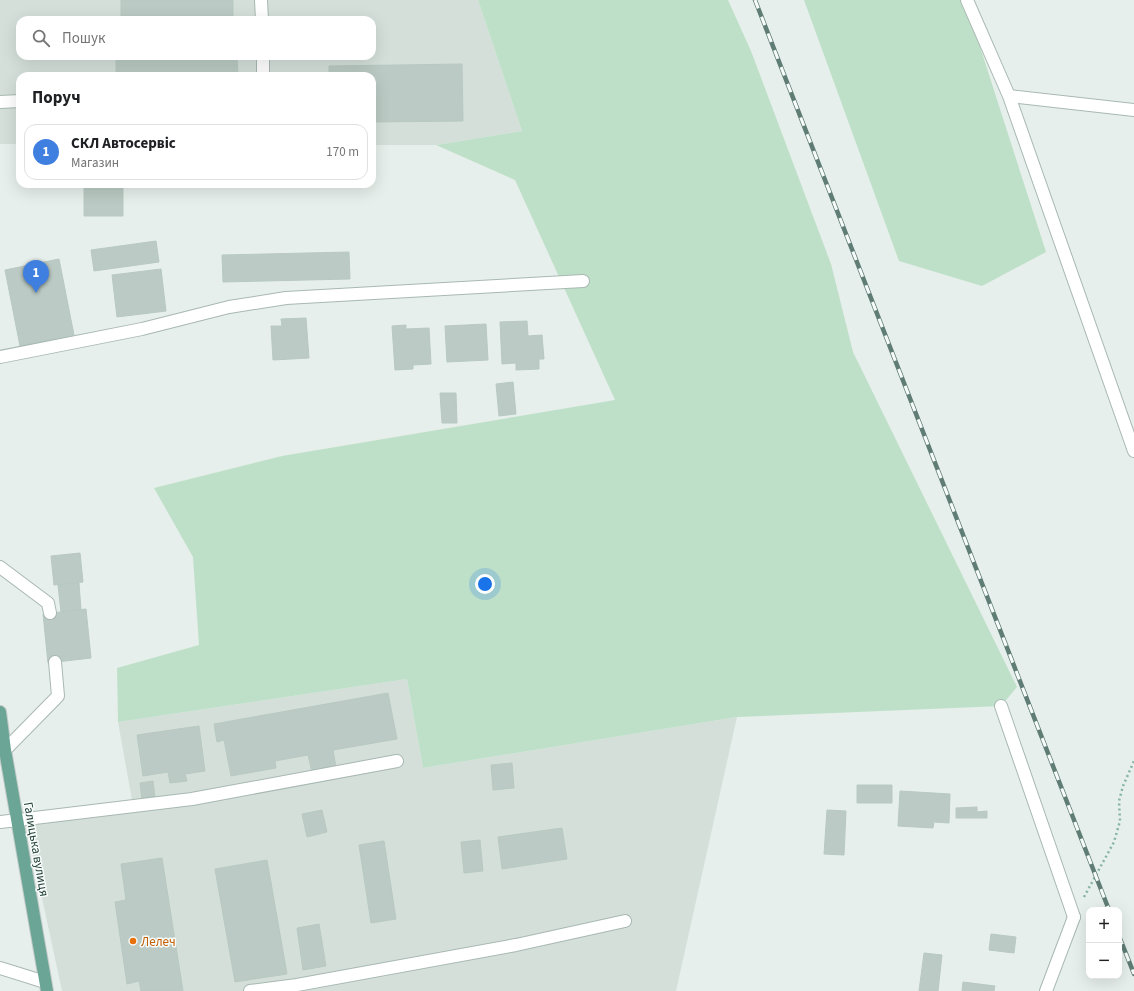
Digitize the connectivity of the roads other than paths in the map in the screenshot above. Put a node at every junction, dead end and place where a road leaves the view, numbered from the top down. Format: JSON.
{"nodes":[{"id":1,"x":261,"y":0,"type":"edge"},
{"id":2,"x":967,"y":0,"type":"edge"},
{"id":3,"x":262,"y":16,"type":"edge"},
{"id":4,"x":263,"y":60,"type":"edge"},
{"id":5,"x":263,"y":72,"type":"edge"},
{"id":6,"x":1009,"y":96,"type":"junction"},
{"id":7,"x":16,"y":101,"type":"edge"},
{"id":8,"x":0,"y":102,"type":"edge"},
{"id":9,"x":1134,"y":110,"type":"edge"},
{"id":10,"x":583,"y":281,"type":"dead end"},
{"id":11,"x":0,"y":357,"type":"edge"},
{"id":12,"x":1134,"y":451,"type":"edge"},
{"id":13,"x":0,"y":567,"type":"edge"},
{"id":14,"x":50,"y":613,"type":"dead end"},
{"id":15,"x":55,"y":662,"type":"dead end"},
{"id":16,"x":1001,"y":706,"type":"dead end"},
{"id":17,"x":0,"y":712,"type":"edge"},
{"id":18,"x":5,"y":750,"type":"junction"},
{"id":19,"x":397,"y":761,"type":"dead end"},
{"id":20,"x":18,"y":820,"type":"junction"},
{"id":21,"x":0,"y":822,"type":"edge"},
{"id":22,"x":625,"y":921,"type":"dead end"},
{"id":23,"x":0,"y":968,"type":"edge"},
{"id":24,"x":46,"y":986,"type":"edge"},
{"id":25,"x":250,"y":991,"type":"edge"},
{"id":26,"x":1046,"y":991,"type":"edge"}],
"edges":[{"from":1,"to":3,"type":"street"},
{"from":2,"to":6,"type":"street"},
{"from":4,"to":5,"type":"street"},
{"from":6,"to":9,"type":"street"},
{"from":6,"to":12,"type":"street"},
{"from":7,"to":8,"type":"street"},
{"from":10,"to":11,"type":"street"},
{"from":13,"to":14,"type":"street"},
{"from":15,"to":18,"type":"street"},
{"from":16,"to":26,"type":"street"},
{"from":17,"to":18,"type":"main road","name":"Галицька вулиця"},
{"from":18,"to":20,"type":"main road","name":"Галицька вулиця"},
{"from":19,"to":20,"type":"street"},
{"from":20,"to":21,"type":"street"},
{"from":20,"to":24,"type":"main road","name":"Галицька вулиця"},
{"from":22,"to":25,"type":"street"},
{"from":23,"to":24,"type":"street"}]}
